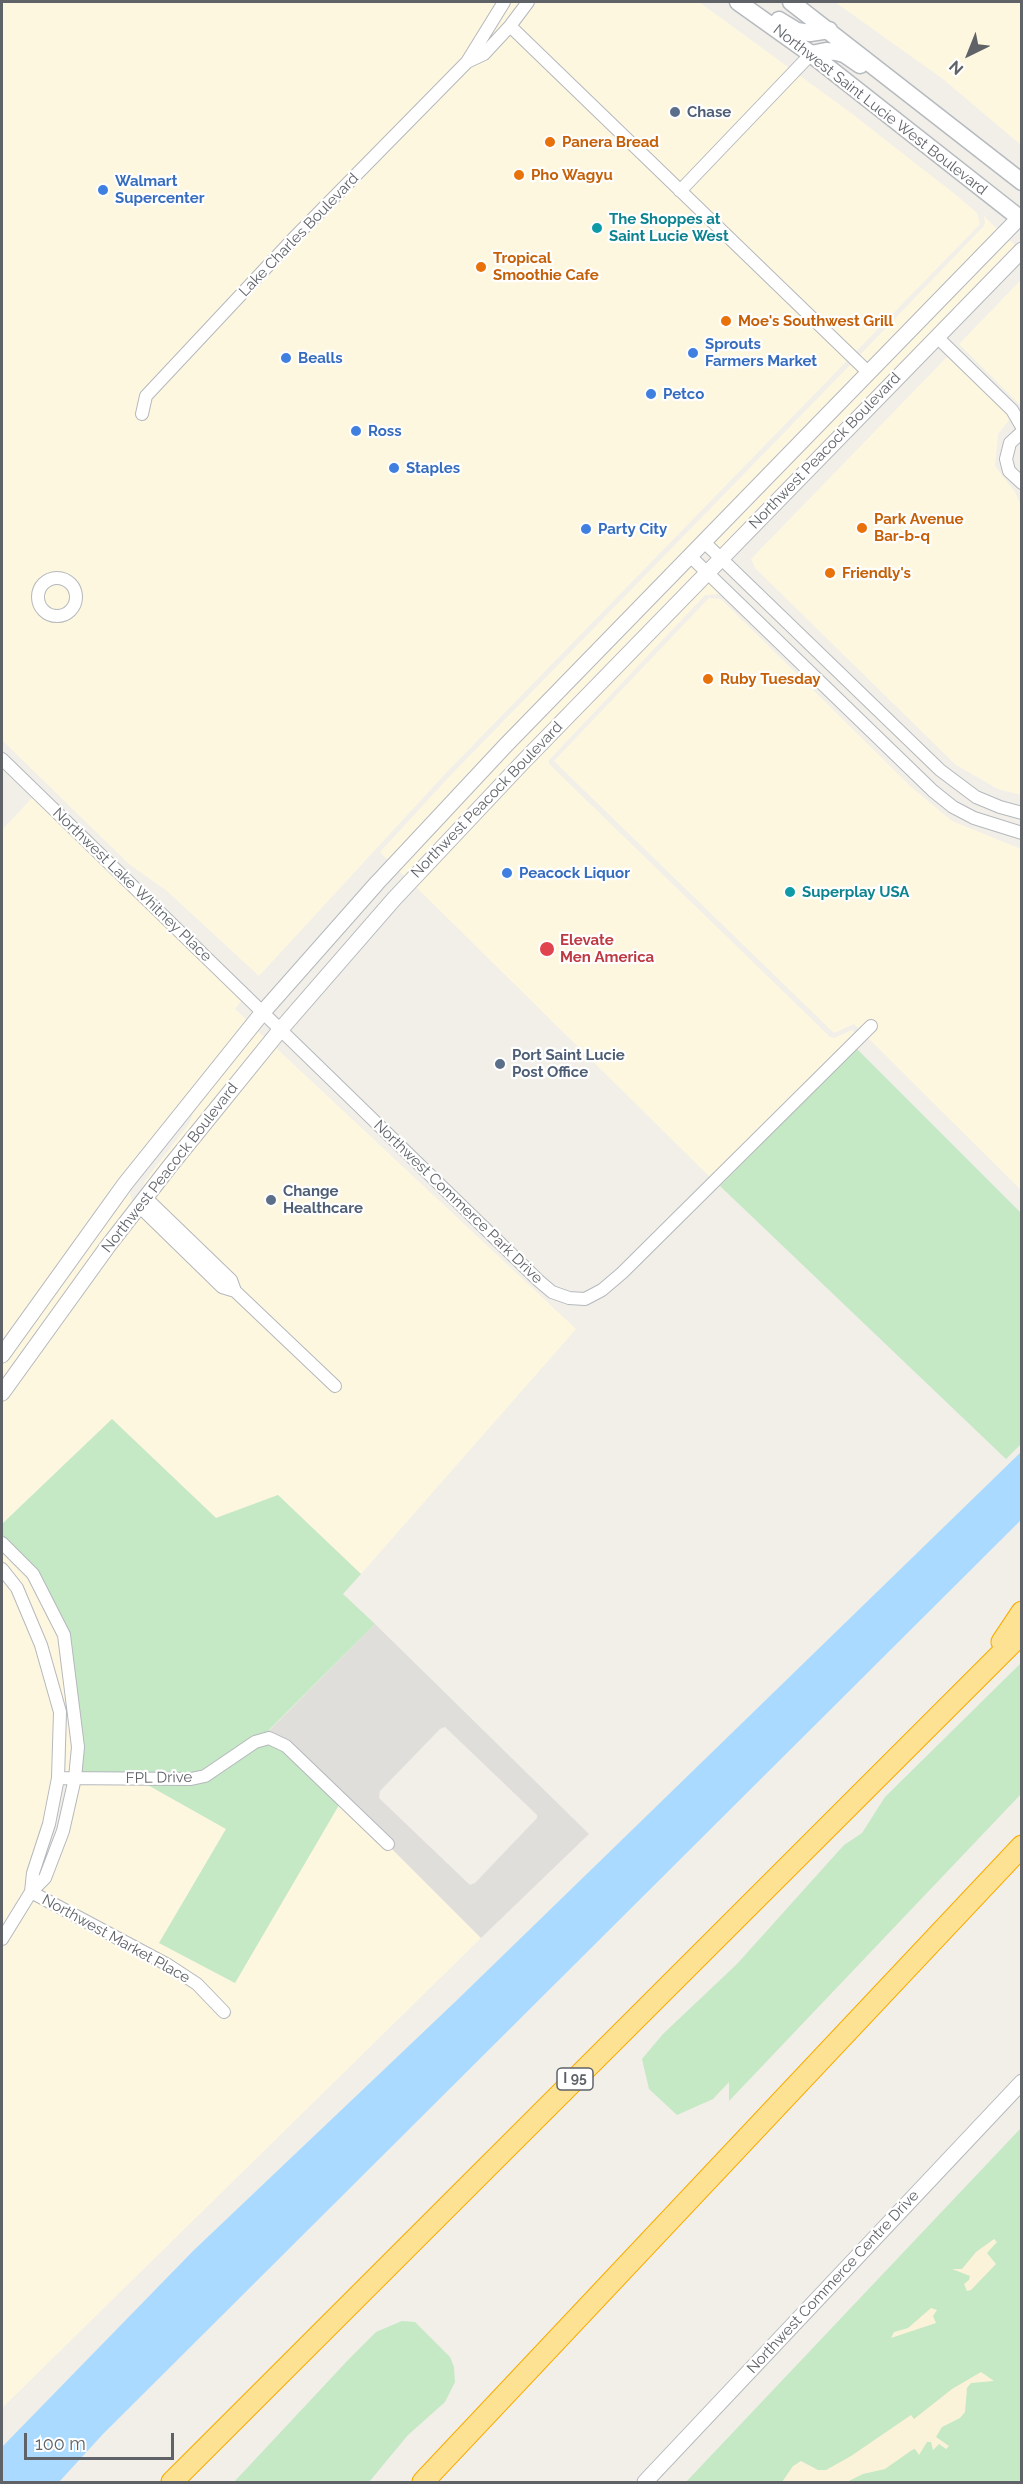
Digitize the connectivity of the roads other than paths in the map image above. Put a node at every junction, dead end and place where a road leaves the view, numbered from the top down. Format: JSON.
{"nodes":[{"id":1,"x":504,"y":2,"type":"edge"},
{"id":2,"x":528,"y":2,"type":"edge"},
{"id":3,"x":738,"y":2,"type":"edge"},
{"id":4,"x":754,"y":2,"type":"edge"},
{"id":5,"x":791,"y":2,"type":"edge"},
{"id":6,"x":510,"y":26,"type":"junction"},
{"id":7,"x":829,"y":30,"type":"junction"},
{"id":8,"x":811,"y":54,"type":"junction"},
{"id":9,"x":466,"y":62,"type":"junction"},
{"id":10,"x":986,"y":152,"type":"junction"},
{"id":11,"x":1022,"y":182,"type":"edge"},
{"id":12,"x":680,"y":191,"type":"junction"},
{"id":13,"x":1021,"y":218,"type":"edge"},
{"id":14,"x":1022,"y":250,"type":"edge"},
{"id":15,"x":937,"y":337,"type":"junction"},
{"id":16,"x":869,"y":373,"type":"junction"},
{"id":17,"x":142,"y":414,"type":"dead end"},
{"id":18,"x":1022,"y":427,"type":"edge"},
{"id":19,"x":1022,"y":432,"type":"edge"},
{"id":20,"x":1022,"y":483,"type":"edge"},
{"id":21,"x":704,"y":542,"type":"junction"},
{"id":22,"x":690,"y":556,"type":"junction"},
{"id":23,"x":720,"y":558,"type":"junction"},
{"id":24,"x":707,"y":572,"type":"junction"},
{"id":25,"x":820,"y":655,"type":"junction"},
{"id":26,"x":806,"y":670,"type":"junction"},
{"id":27,"x":2,"y":759,"type":"edge"},
{"id":28,"x":1022,"y":813,"type":"edge"},
{"id":29,"x":1022,"y":833,"type":"edge"},
{"id":30,"x":263,"y":1012,"type":"junction"},
{"id":31,"x":871,"y":1026,"type":"dead end"},
{"id":32,"x":281,"y":1029,"type":"junction"},
{"id":33,"x":192,"y":1101,"type":"junction"},
{"id":34,"x":142,"y":1202,"type":"junction"},
{"id":35,"x":2,"y":1355,"type":"edge"},
{"id":36,"x":335,"y":1386,"type":"dead end"},
{"id":37,"x":2,"y":1393,"type":"edge"},
{"id":38,"x":2,"y":1543,"type":"edge"},
{"id":39,"x":2,"y":1569,"type":"edge"},
{"id":40,"x":1022,"y":1612,"type":"edge"},
{"id":41,"x":1022,"y":1633,"type":"edge"},
{"id":42,"x":979,"y":1676,"type":"junction"},
{"id":43,"x":58,"y":1778,"type":"junction"},
{"id":44,"x":75,"y":1778,"type":"junction"},
{"id":45,"x":388,"y":1844,"type":"dead end"},
{"id":46,"x":1022,"y":1846,"type":"edge"},
{"id":47,"x":32,"y":1892,"type":"junction"},
{"id":48,"x":2,"y":1939,"type":"edge"},
{"id":49,"x":224,"y":2012,"type":"dead end"},
{"id":50,"x":1022,"y":2082,"type":"edge"},
{"id":51,"x":172,"y":2482,"type":"edge"},
{"id":52,"x":423,"y":2482,"type":"edge"},
{"id":53,"x":645,"y":2482,"type":"edge"}],
"edges":[{"from":1,"to":9,"type":"street"},
{"from":2,"to":6,"type":"street"},
{"from":3,"to":8,"type":"main road","name":"Northwest Saint Lucie West Boulevard"},
{"from":4,"to":7,"type":"main road"},
{"from":5,"to":7,"type":"main road"},
{"from":6,"to":9,"type":"street"},
{"from":6,"to":12,"type":"street"},
{"from":7,"to":10,"type":"main road"},
{"from":8,"to":10,"type":"main road"},
{"from":8,"to":12,"type":"street"},
{"from":8,"to":13,"type":"main road","name":"Northwest Saint Lucie West Boulevard"},
{"from":9,"to":17,"type":"street","name":"Lake Charles Boulevard"},
{"from":10,"to":11,"type":"main road"},
{"from":12,"to":16,"type":"street"},
{"from":13,"to":16,"type":"street","name":"Northwest Peacock Boulevard"},
{"from":14,"to":15,"type":"street","name":"Northwest Peacock Boulevard"},
{"from":15,"to":18,"type":"street"},
{"from":15,"to":23,"type":"street","name":"Northwest Peacock Boulevard"},
{"from":16,"to":21,"type":"street","name":"Northwest Peacock Boulevard"},
{"from":19,"to":20,"type":"street"},
{"from":21,"to":22,"type":"street","name":"Northwest Peacock Boulevard"},
{"from":21,"to":23,"type":"street"},
{"from":22,"to":24,"type":"street"},
{"from":22,"to":30,"type":"street","name":"Northwest Peacock Boulevard"},
{"from":23,"to":24,"type":"street","name":"Northwest Peacock Boulevard"},
{"from":23,"to":25,"type":"street"},
{"from":24,"to":26,"type":"street"},
{"from":24,"to":32,"type":"street","name":"Northwest Peacock Boulevard"},
{"from":25,"to":26,"type":"street"},
{"from":25,"to":28,"type":"street"},
{"from":26,"to":29,"type":"street"},
{"from":27,"to":30,"type":"street","name":"Northwest Lake Whitney Place"},
{"from":30,"to":32,"type":"street","name":"Northwest Commerce Park Drive"},
{"from":30,"to":33,"type":"street","name":"Northwest Peacock Boulevard"},
{"from":31,"to":32,"type":"street","name":"Northwest Commerce Park Drive"},
{"from":32,"to":34,"type":"street","name":"Northwest Peacock Boulevard"},
{"from":33,"to":34,"type":"street"},
{"from":33,"to":35,"type":"street","name":"Northwest Peacock Boulevard"},
{"from":34,"to":36,"type":"street"},
{"from":34,"to":37,"type":"street","name":"Northwest Peacock Boulevard"},
{"from":38,"to":44,"type":"street"},
{"from":39,"to":43,"type":"street"},
{"from":40,"to":42,"type":"highway"},
{"from":41,"to":42,"type":"highway","number":"I 95"},
{"from":42,"to":51,"type":"highway","number":"I 95"},
{"from":43,"to":44,"type":"street","name":"FPL Drive"},
{"from":43,"to":47,"type":"street"},
{"from":44,"to":45,"type":"street","name":"FPL Drive"},
{"from":44,"to":47,"type":"street"},
{"from":46,"to":52,"type":"highway"},
{"from":47,"to":48,"type":"street"},
{"from":47,"to":49,"type":"street","name":"Northwest Market Place"},
{"from":50,"to":53,"type":"street","name":"Northwest Commerce Centre Drive"}]}
